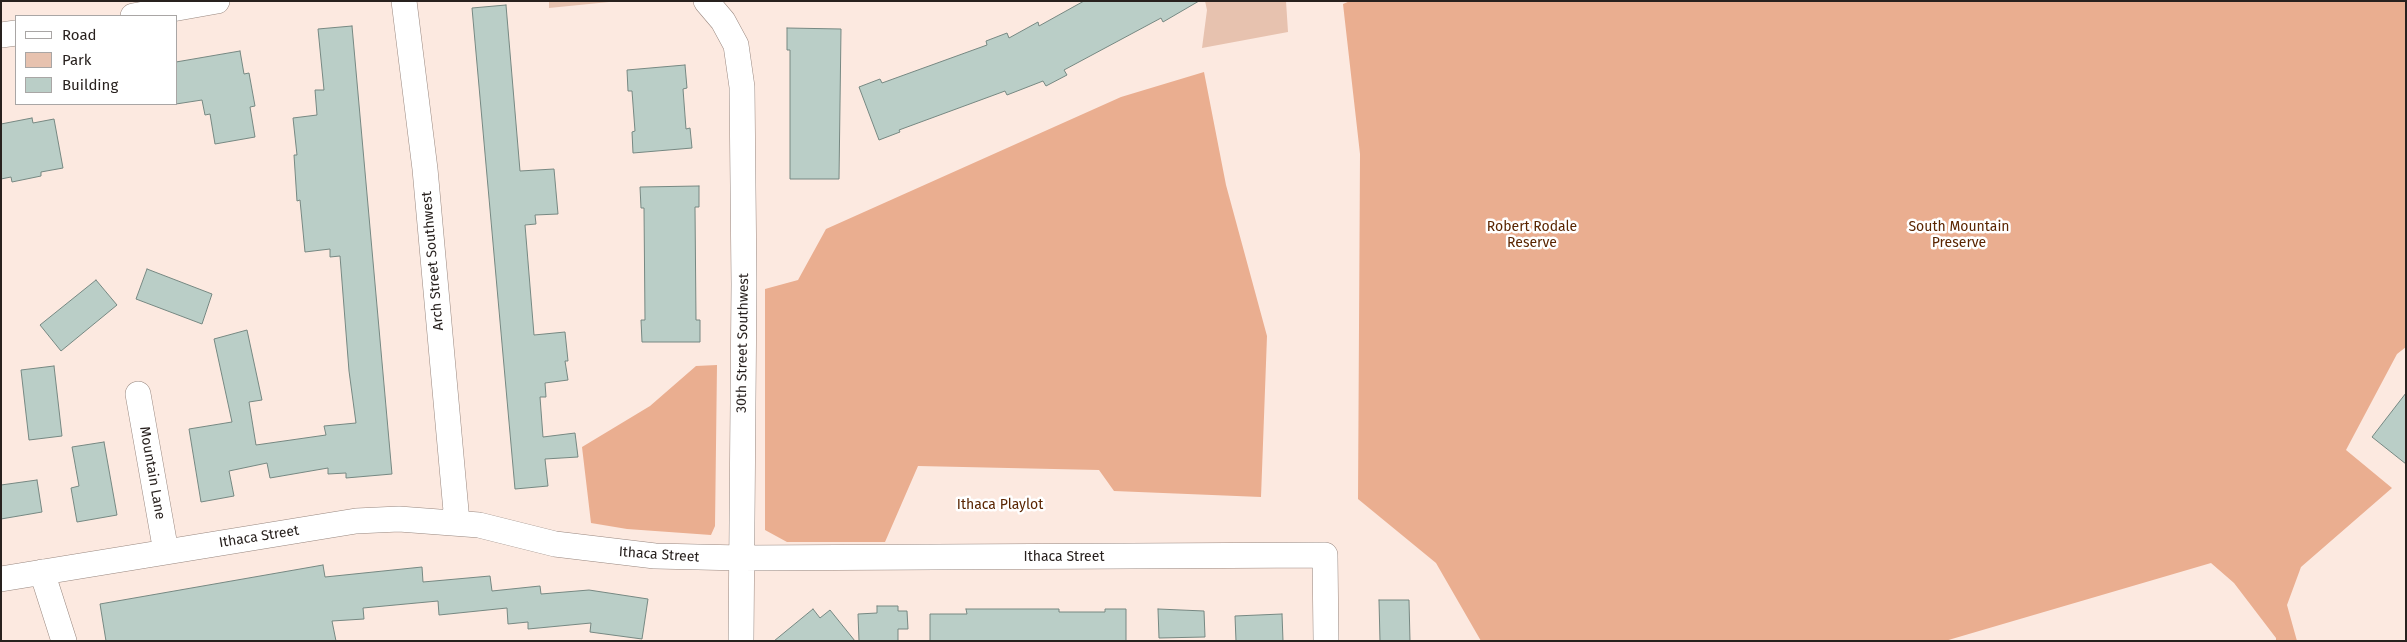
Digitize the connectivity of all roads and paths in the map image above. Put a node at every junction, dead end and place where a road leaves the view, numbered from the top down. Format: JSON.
{"nodes":[{"id":1,"x":217,"y":1,"type":"edge"},
{"id":2,"x":404,"y":1,"type":"edge"},
{"id":3,"x":706,"y":1,"type":"edge"},
{"id":4,"x":141,"y":10,"type":"edge"},
{"id":5,"x":15,"y":33,"type":"edge"},
{"id":6,"x":1,"y":35,"type":"edge"},
{"id":7,"x":138,"y":394,"type":"dead end"},
{"id":8,"x":457,"y":522,"type":"junction"},
{"id":9,"x":166,"y":552,"type":"junction"},
{"id":10,"x":741,"y":558,"type":"junction"},
{"id":11,"x":42,"y":572,"type":"junction"},
{"id":12,"x":1,"y":579,"type":"edge"},
{"id":13,"x":64,"y":641,"type":"edge"},
{"id":14,"x":741,"y":641,"type":"edge"},
{"id":15,"x":1326,"y":641,"type":"edge"}],
"edges":[{"from":1,"to":4,"type":"street"},
{"from":2,"to":8,"type":"street","name":"Arch Street Southwest"},
{"from":3,"to":10,"type":"street","name":"30th Street Southwest"},
{"from":5,"to":6,"type":"street"},
{"from":7,"to":9,"type":"street","name":"Mountain Lane"},
{"from":8,"to":9,"type":"street","name":"Ithaca Street"},
{"from":8,"to":10,"type":"street","name":"Ithaca Street"},
{"from":9,"to":11,"type":"street","name":"Ithaca Street"},
{"from":10,"to":14,"type":"street","name":"30th Street Southwest"},
{"from":10,"to":15,"type":"street","name":"Ithaca Street"},
{"from":11,"to":12,"type":"street","name":"Ithaca Street"},
{"from":11,"to":13,"type":"street"}]}
